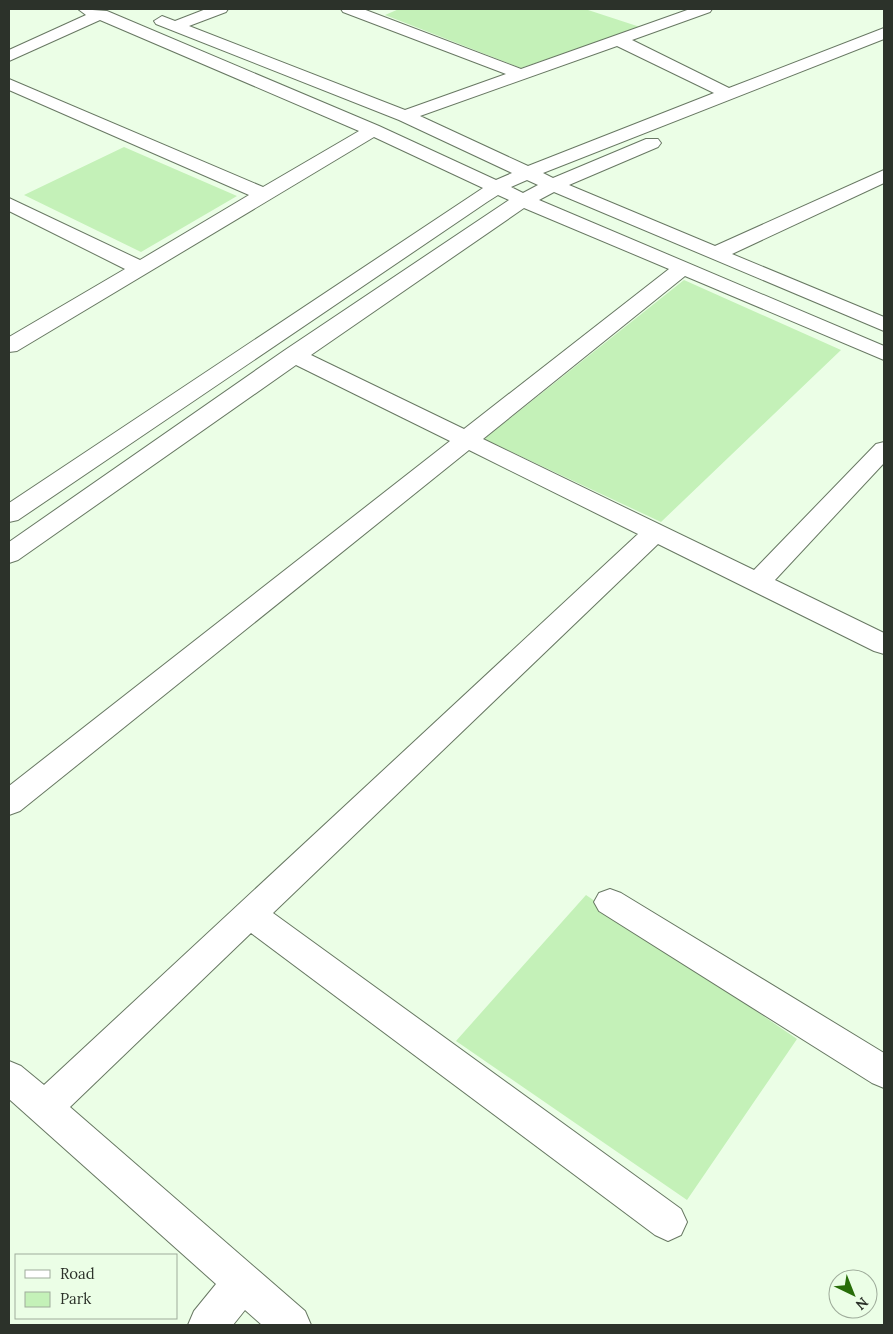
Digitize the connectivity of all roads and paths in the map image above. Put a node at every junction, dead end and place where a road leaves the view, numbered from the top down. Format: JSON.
{"nodes":[{"id":1,"x":220,"y":9,"type":"edge"},
{"id":2,"x":349,"y":9,"type":"edge"},
{"id":3,"x":389,"y":9,"type":"edge"},
{"id":4,"x":696,"y":10,"type":"edge"},
{"id":5,"x":93,"y":12,"type":"edge"},
{"id":6,"x":148,"y":16,"type":"dead end"},
{"id":7,"x":371,"y":17,"type":"junction"},
{"id":8,"x":175,"y":26,"type":"junction"},
{"id":9,"x":884,"y":33,"type":"edge"},
{"id":10,"x":618,"y":40,"type":"junction"},
{"id":11,"x":9,"y":56,"type":"edge"},
{"id":12,"x":830,"y":68,"type":"dead end"},
{"id":13,"x":520,"y":74,"type":"junction"},
{"id":14,"x":9,"y":84,"type":"edge"},
{"id":15,"x":729,"y":94,"type":"junction"},
{"id":16,"x":405,"y":116,"type":"junction"},
{"id":17,"x":373,"y":130,"type":"junction"},
{"id":18,"x":526,"y":172,"type":"junction"},
{"id":19,"x":884,"y":176,"type":"edge"},
{"id":20,"x":553,"y":185,"type":"junction"},
{"id":21,"x":498,"y":188,"type":"junction"},
{"id":22,"x":264,"y":195,"type":"junction"},
{"id":23,"x":523,"y":200,"type":"junction"},
{"id":24,"x":9,"y":204,"type":"edge"},
{"id":25,"x":715,"y":254,"type":"junction"},
{"id":26,"x":140,"y":268,"type":"junction"},
{"id":27,"x":683,"y":268,"type":"junction"},
{"id":28,"x":884,"y":325,"type":"edge"},
{"id":29,"x":9,"y":346,"type":"edge"},
{"id":30,"x":884,"y":354,"type":"edge"},
{"id":31,"x":293,"y":355,"type":"junction"},
{"id":32,"x":465,"y":439,"type":"junction"},
{"id":33,"x":884,"y":448,"type":"edge"},
{"id":34,"x":9,"y":514,"type":"edge"},
{"id":35,"x":655,"y":532,"type":"junction"},
{"id":36,"x":9,"y":554,"type":"edge"},
{"id":37,"x":758,"y":582,"type":"junction"},
{"id":38,"x":884,"y":644,"type":"edge"},
{"id":39,"x":9,"y":803,"type":"edge"},
{"id":40,"x":610,"y":902,"type":"dead end"},
{"id":41,"x":250,"y":914,"type":"junction"},
{"id":42,"x":884,"y":1072,"type":"edge"},
{"id":43,"x":9,"y":1077,"type":"edge"},
{"id":44,"x":44,"y":1108,"type":"junction"},
{"id":45,"x":668,"y":1222,"type":"dead end"},
{"id":46,"x":243,"y":1282,"type":"junction"},
{"id":47,"x":208,"y":1325,"type":"edge"},
{"id":48,"x":291,"y":1325,"type":"edge"}],
"edges":[{"from":1,"to":8,"type":"street"},
{"from":2,"to":7,"type":"street"},
{"from":3,"to":7,"type":"street"},
{"from":4,"to":10,"type":"street"},
{"from":5,"to":11,"type":"street"},
{"from":5,"to":17,"type":"street"},
{"from":6,"to":8,"type":"street"},
{"from":7,"to":13,"type":"street"},
{"from":8,"to":16,"type":"street"},
{"from":9,"to":15,"type":"street"},
{"from":10,"to":13,"type":"street"},
{"from":10,"to":15,"type":"street"},
{"from":12,"to":20,"type":"street"},
{"from":13,"to":16,"type":"street"},
{"from":14,"to":22,"type":"street"},
{"from":15,"to":18,"type":"street"},
{"from":16,"to":18,"type":"street"},
{"from":17,"to":21,"type":"street"},
{"from":17,"to":22,"type":"street"},
{"from":18,"to":20,"type":"street"},
{"from":18,"to":21,"type":"street"},
{"from":19,"to":25,"type":"street"},
{"from":20,"to":23,"type":"street"},
{"from":20,"to":25,"type":"street"},
{"from":21,"to":23,"type":"street"},
{"from":21,"to":34,"type":"street"},
{"from":22,"to":26,"type":"street"},
{"from":23,"to":27,"type":"street"},
{"from":23,"to":31,"type":"street"},
{"from":24,"to":26,"type":"street"},
{"from":25,"to":28,"type":"street"},
{"from":26,"to":29,"type":"street"},
{"from":27,"to":30,"type":"street"},
{"from":27,"to":32,"type":"street"},
{"from":31,"to":32,"type":"street"},
{"from":31,"to":36,"type":"street"},
{"from":32,"to":35,"type":"street"},
{"from":32,"to":39,"type":"street"},
{"from":33,"to":37,"type":"street"},
{"from":35,"to":37,"type":"street"},
{"from":35,"to":41,"type":"street"},
{"from":37,"to":38,"type":"street"},
{"from":40,"to":42,"type":"street"},
{"from":41,"to":44,"type":"street"},
{"from":41,"to":45,"type":"street"},
{"from":43,"to":44,"type":"street"},
{"from":44,"to":46,"type":"street"},
{"from":46,"to":47,"type":"street"},
{"from":46,"to":48,"type":"street"}]}
